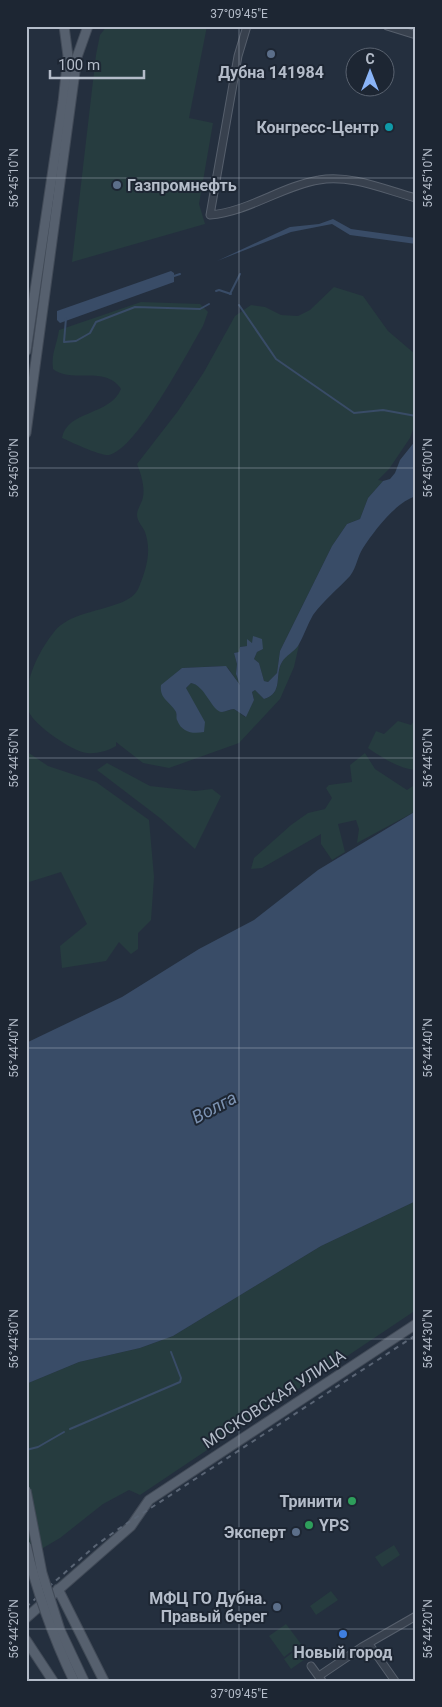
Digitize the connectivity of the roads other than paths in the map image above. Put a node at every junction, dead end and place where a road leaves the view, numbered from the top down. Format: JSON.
{"nodes":[{"id":1,"x":64,"y":26,"type":"edge"},
{"id":2,"x":88,"y":26,"type":"edge"},
{"id":3,"x":247,"y":26,"type":"edge"},
{"id":4,"x":389,"y":27,"type":"edge"},
{"id":5,"x":406,"y":29,"type":"edge"},
{"id":6,"x":416,"y":34,"type":"edge"},
{"id":7,"x":416,"y":198,"type":"edge"},
{"id":8,"x":35,"y":292,"type":"junction"},
{"id":9,"x":26,"y":302,"type":"edge"},
{"id":10,"x":29,"y":312,"type":"edge"},
{"id":11,"x":26,"y":352,"type":"edge"},
{"id":12,"x":26,"y":433,"type":"edge"},
{"id":13,"x":416,"y":1324,"type":"edge"},
{"id":14,"x":26,"y":1490,"type":"edge"},
{"id":15,"x":26,"y":1545,"type":"edge"},
{"id":16,"x":58,"y":1589,"type":"junction"},
{"id":17,"x":416,"y":1616,"type":"edge"},
{"id":18,"x":26,"y":1618,"type":"edge"},
{"id":19,"x":26,"y":1640,"type":"edge"},
{"id":20,"x":369,"y":1644,"type":"junction"},
{"id":21,"x":311,"y":1666,"type":"dead end"},
{"id":22,"x":321,"y":1678,"type":"edge"},
{"id":23,"x":53,"y":1681,"type":"edge"},
{"id":24,"x":74,"y":1681,"type":"edge"},
{"id":25,"x":84,"y":1681,"type":"edge"},
{"id":26,"x":104,"y":1681,"type":"edge"},
{"id":27,"x":396,"y":1681,"type":"edge"}],
"edges":[{"from":1,"to":8,"type":"main road"},
{"from":2,"to":12,"type":"main road"},
{"from":3,"to":7,"type":"street"},
{"from":4,"to":5,"type":"street"},
{"from":5,"to":6,"type":"street"},
{"from":8,"to":9,"type":"main road"},
{"from":8,"to":10,"type":"main road"},
{"from":10,"to":11,"type":"main road"},
{"from":13,"to":16,"type":"main road","name":"МОСКОВСКАЯ УЛИЦА"},
{"from":14,"to":25,"type":"main road","bridge":true},
{"from":15,"to":24,"type":"main road","bridge":true},
{"from":16,"to":18,"type":"main road"},
{"from":16,"to":26,"type":"main road"},
{"from":17,"to":20,"type":"street"},
{"from":19,"to":23,"type":"main road"},
{"from":20,"to":22,"type":"street"},
{"from":20,"to":27,"type":"street"},
{"from":21,"to":22,"type":"street"}]}
